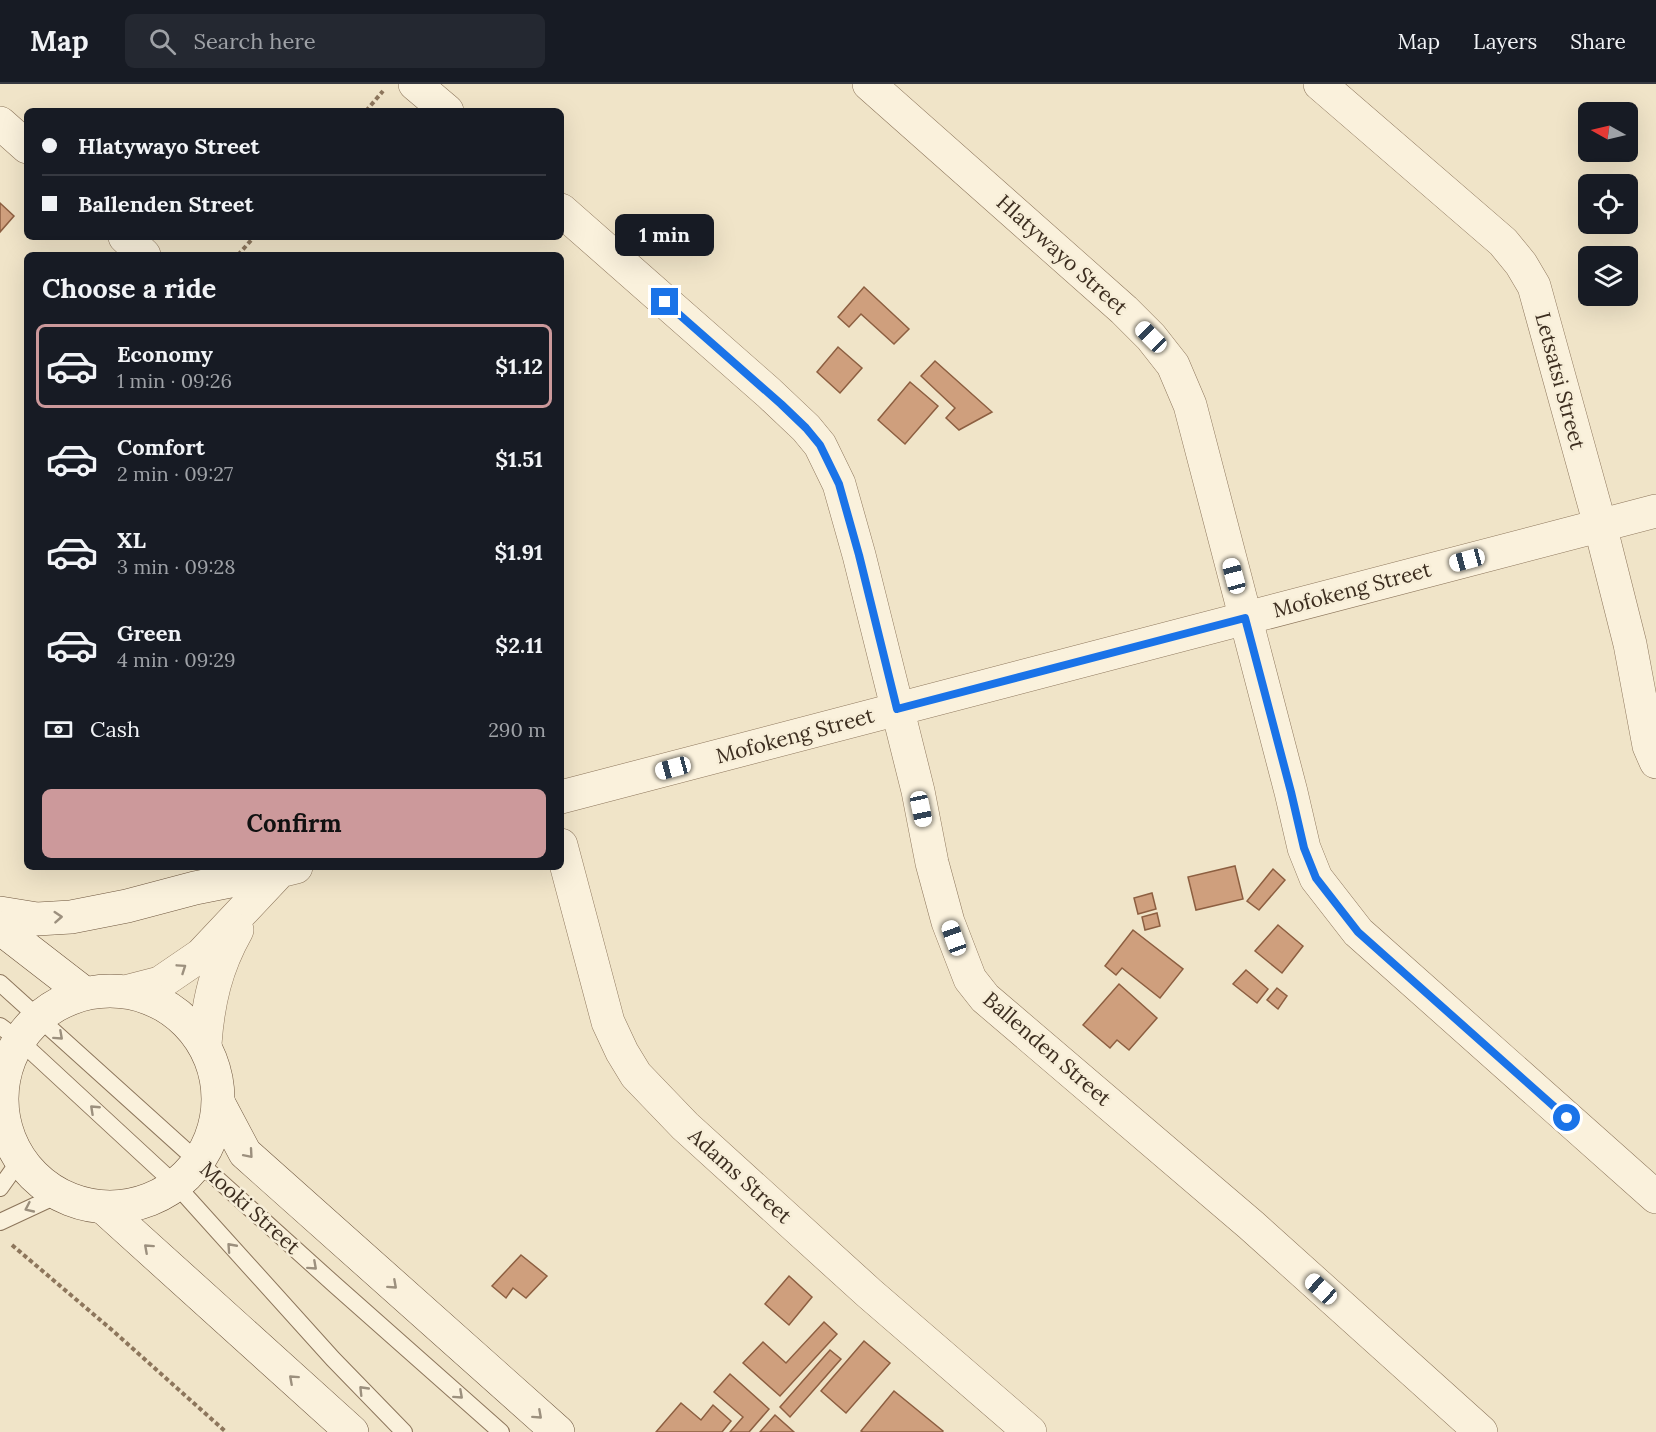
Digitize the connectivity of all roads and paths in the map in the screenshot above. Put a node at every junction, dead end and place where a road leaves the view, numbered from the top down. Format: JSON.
{"nodes":[{"id":1,"x":390,"y":84,"type":"edge"},
{"id":2,"x":415,"y":84,"type":"edge"},
{"id":3,"x":869,"y":84,"type":"edge"},
{"id":4,"x":1320,"y":84,"type":"edge"},
{"id":5,"x":369,"y":108,"type":"edge"},
{"id":6,"x":443,"y":108,"type":"edge"},
{"id":7,"x":0,"y":123,"type":"edge"},
{"id":8,"x":24,"y":144,"type":"edge"},
{"id":9,"x":564,"y":213,"type":"edge"},
{"id":10,"x":128,"y":240,"type":"edge"},
{"id":11,"x":251,"y":240,"type":"edge"},
{"id":12,"x":141,"y":252,"type":"edge"},
{"id":13,"x":241,"y":252,"type":"edge"},
{"id":14,"x":1656,"y":511,"type":"edge"},
{"id":15,"x":1600,"y":525,"type":"junction"},
{"id":16,"x":1245,"y":618,"type":"junction"},
{"id":17,"x":897,"y":709,"type":"junction"},
{"id":18,"x":1656,"y":762,"type":"edge"},
{"id":19,"x":564,"y":796,"type":"edge"},
{"id":20,"x":564,"y":856,"type":"edge"},
{"id":21,"x":283,"y":870,"type":"edge"},
{"id":22,"x":287,"y":870,"type":"edge"},
{"id":23,"x":246,"y":909,"type":"junction"},
{"id":24,"x":0,"y":913,"type":"edge"},
{"id":25,"x":0,"y":928,"type":"edge"},
{"id":26,"x":0,"y":983,"type":"edge"},
{"id":27,"x":129,"y":991,"type":"junction"},
{"id":28,"x":84,"y":993,"type":"junction"},
{"id":29,"x":19,"y":1028,"type":"edge"},
{"id":30,"x":204,"y":1044,"type":"junction"},
{"id":31,"x":1,"y":1101,"type":"edge"},
{"id":32,"x":219,"y":1104,"type":"junction"},
{"id":33,"x":20,"y":1160,"type":"junction"},
{"id":34,"x":199,"y":1163,"type":"junction"},
{"id":35,"x":177,"y":1186,"type":"junction"},
{"id":36,"x":0,"y":1188,"type":"edge"},
{"id":37,"x":58,"y":1195,"type":"junction"},
{"id":38,"x":1656,"y":1197,"type":"edge"},
{"id":39,"x":104,"y":1208,"type":"junction"},
{"id":40,"x":0,"y":1222,"type":"edge"},
{"id":41,"x":12,"y":1245,"type":"dead end"},
{"id":42,"x":226,"y":1432,"type":"edge"},
{"id":43,"x":352,"y":1432,"type":"edge"},
{"id":44,"x":404,"y":1432,"type":"edge"},
{"id":45,"x":501,"y":1432,"type":"edge"},
{"id":46,"x":558,"y":1432,"type":"edge"},
{"id":47,"x":1030,"y":1432,"type":"edge"},
{"id":48,"x":1481,"y":1432,"type":"edge"}],
"edges":[{"from":1,"to":5,"type":"path"},
{"from":2,"to":6,"type":"street"},
{"from":3,"to":16,"type":"street","name":"Hlatywayo Street"},
{"from":4,"to":15,"type":"street","name":"Letsatsi Street"},
{"from":7,"to":8,"type":"street"},
{"from":9,"to":17,"type":"street","name":"Ballenden Street"},
{"from":10,"to":12,"type":"street"},
{"from":11,"to":13,"type":"path"},
{"from":14,"to":15,"type":"street","name":"Mofokeng Street"},
{"from":15,"to":16,"type":"street","name":"Mofokeng Street"},
{"from":15,"to":18,"type":"street","name":"Letsatsi Street"},
{"from":16,"to":17,"type":"street","name":"Mofokeng Street"},
{"from":16,"to":38,"type":"street","name":"Hlatywayo Street"},
{"from":17,"to":19,"type":"street","name":"Mofokeng Street"},
{"from":17,"to":48,"type":"street","name":"Ballenden Street"},
{"from":20,"to":47,"type":"street","name":"Adams Street"},
{"from":24,"to":21,"type":"street","one_way":true},
{"from":22,"to":23,"type":"street"},
{"from":27,"to":23,"type":"street","one_way":true},
{"from":23,"to":30,"type":"street"},
{"from":25,"to":28,"type":"street"},
{"from":26,"to":29,"type":"lane","name":"Mooki Street"},
{"from":27,"to":28,"type":"street"},
{"from":27,"to":30,"type":"street"},
{"from":28,"to":29,"type":"street"},
{"from":29,"to":31,"type":"street"},
{"from":29,"to":34,"type":"lane","name":"Mooki Street","one_way":true},
{"from":35,"to":29,"type":"lane","name":"Mooki Street","one_way":true},
{"from":30,"to":32,"type":"street"},
{"from":31,"to":33,"type":"street"},
{"from":32,"to":34,"type":"street"},
{"from":32,"to":46,"type":"street","name":"Mooki Street","one_way":true},
{"from":33,"to":36,"type":"lane"},
{"from":33,"to":37,"type":"street"},
{"from":34,"to":35,"type":"street"},
{"from":34,"to":45,"type":"lane","name":"Mooki Street","one_way":true},
{"from":35,"to":39,"type":"street"},
{"from":44,"to":35,"type":"lane","name":"Mooki Street","one_way":true},
{"from":37,"to":39,"type":"street"},
{"from":37,"to":40,"type":"lane","one_way":true},
{"from":43,"to":39,"type":"street","one_way":true},
{"from":41,"to":42,"type":"path"}]}
